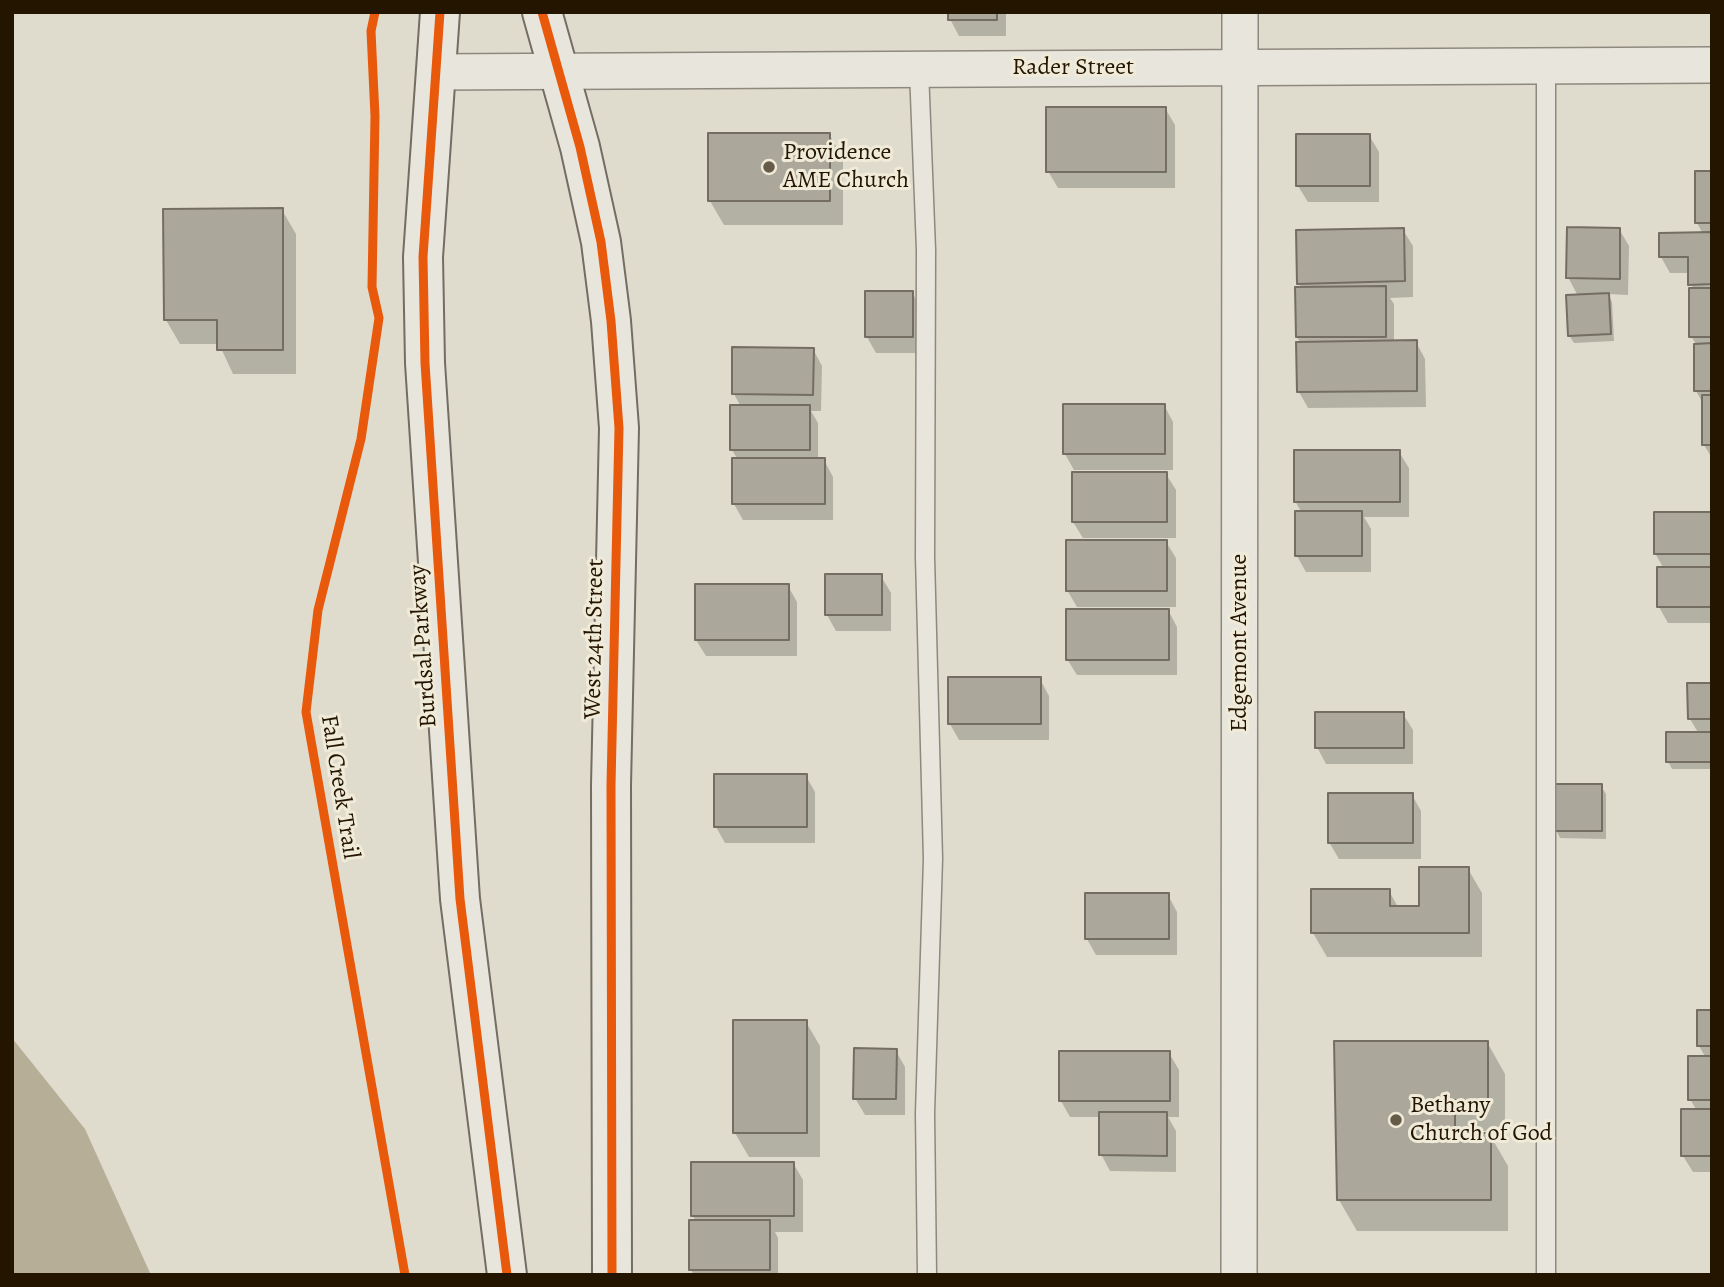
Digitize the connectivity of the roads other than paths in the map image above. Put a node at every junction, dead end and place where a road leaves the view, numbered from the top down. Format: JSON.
{"nodes":[{"id":1,"x":440,"y":12,"type":"edge"},
{"id":2,"x":542,"y":12,"type":"edge"},
{"id":3,"x":1240,"y":12,"type":"edge"},
{"id":4,"x":1546,"y":65,"type":"junction"},
{"id":5,"x":1712,"y":65,"type":"edge"},
{"id":6,"x":1241,"y":68,"type":"junction"},
{"id":7,"x":919,"y":70,"type":"junction"},
{"id":8,"x":435,"y":72,"type":"junction"},
{"id":9,"x":559,"y":72,"type":"junction"},
{"id":10,"x":507,"y":1275,"type":"edge"},
{"id":11,"x":612,"y":1275,"type":"edge"},
{"id":12,"x":927,"y":1275,"type":"edge"},
{"id":13,"x":1239,"y":1275,"type":"edge"},
{"id":14,"x":1546,"y":1275,"type":"edge"}],
"edges":[{"from":1,"to":8,"type":"street","name":"Burdsal Parkway"},
{"from":2,"to":9,"type":"street","name":"West 24th Street"},
{"from":3,"to":6,"type":"street","name":"Edgemont Avenue"},
{"from":4,"to":5,"type":"street","name":"Rader Street"},
{"from":4,"to":6,"type":"street","name":"Rader Street"},
{"from":4,"to":14,"type":"lane"},
{"from":6,"to":7,"type":"street","name":"Rader Street"},
{"from":6,"to":13,"type":"street","name":"Edgemont Avenue"},
{"from":7,"to":9,"type":"street","name":"Rader Street"},
{"from":7,"to":12,"type":"lane"},
{"from":8,"to":9,"type":"street","name":"Rader Street"},
{"from":8,"to":10,"type":"street","name":"Burdsal Parkway"},
{"from":9,"to":11,"type":"street","name":"West 24th Street"}]}
